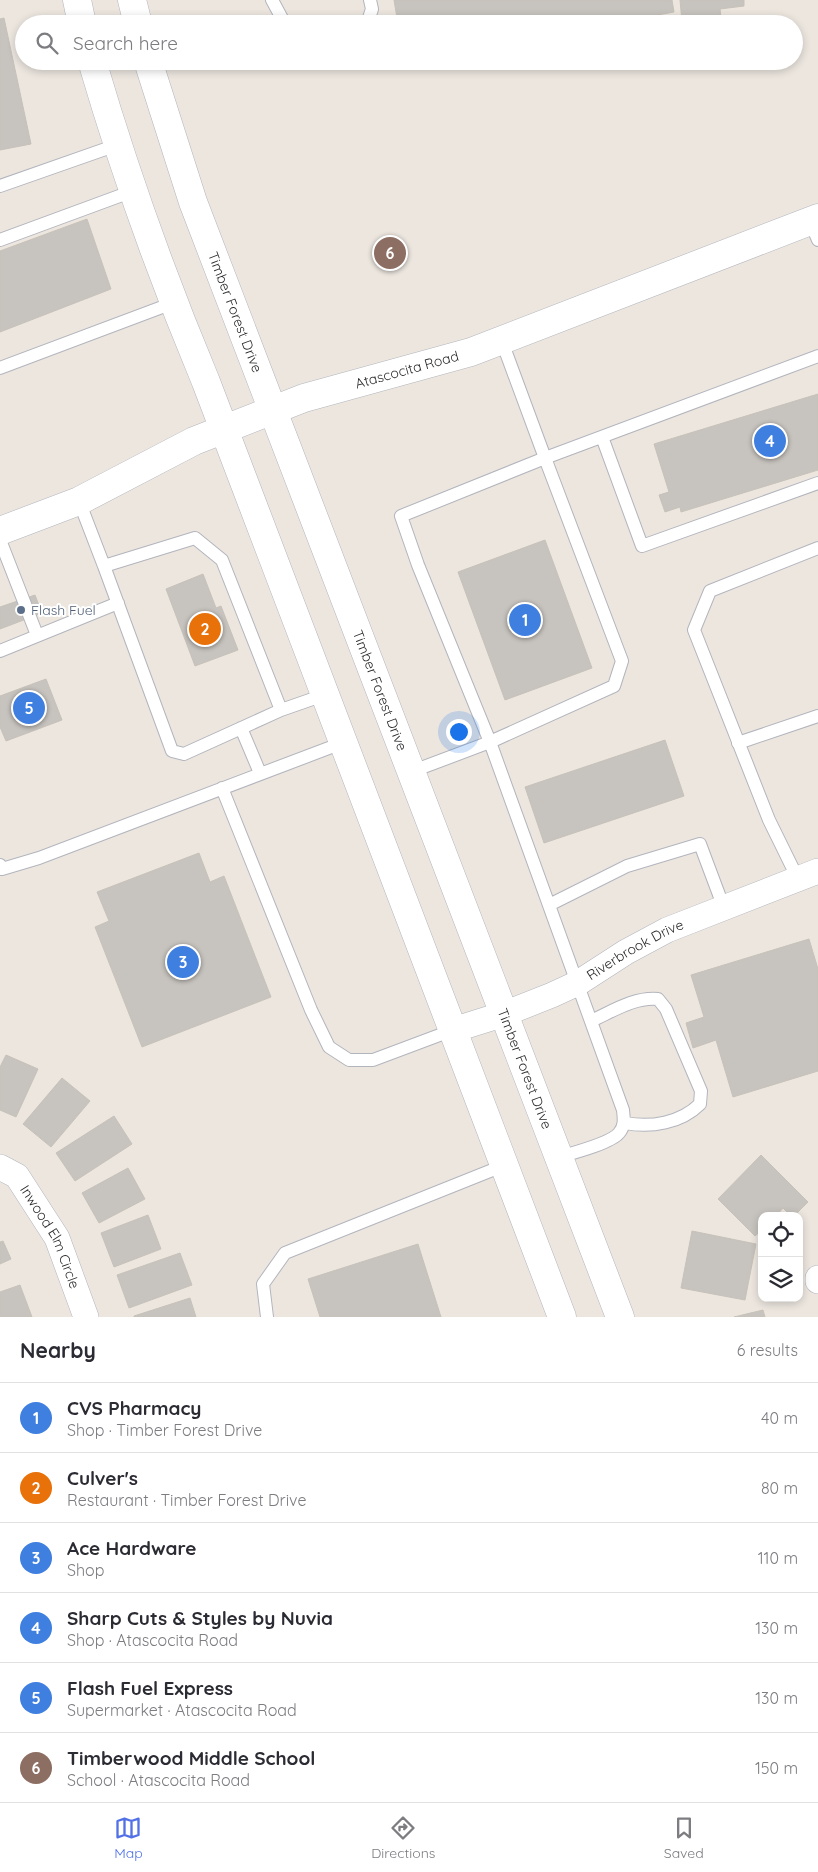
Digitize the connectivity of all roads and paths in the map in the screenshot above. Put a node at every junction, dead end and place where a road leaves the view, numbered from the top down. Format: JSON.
{"nodes":[{"id":1,"x":77,"y":0,"type":"edge"},
{"id":2,"x":132,"y":0,"type":"edge"},
{"id":3,"x":272,"y":0,"type":"edge"},
{"id":4,"x":370,"y":0,"type":"edge"},
{"id":5,"x":80,"y":15,"type":"edge"},
{"id":6,"x":136,"y":15,"type":"edge"},
{"id":7,"x":280,"y":15,"type":"edge"},
{"id":8,"x":370,"y":15,"type":"edge"},
{"id":9,"x":95,"y":70,"type":"edge"},
{"id":10,"x":151,"y":70,"type":"edge"},
{"id":11,"x":117,"y":145,"type":"junction"},
{"id":12,"x":0,"y":186,"type":"edge"},
{"id":13,"x":133,"y":191,"type":"junction"},
{"id":14,"x":815,"y":226,"type":"edge"},
{"id":15,"x":0,"y":240,"type":"edge"},
{"id":16,"x":172,"y":303,"type":"junction"},
{"id":17,"x":502,"y":339,"type":"junction"},
{"id":18,"x":818,"y":356,"type":"edge"},
{"id":19,"x":0,"y":368,"type":"edge"},
{"id":20,"x":273,"y":410,"type":"junction"},
{"id":21,"x":224,"y":430,"type":"junction"},
{"id":22,"x":602,"y":437,"type":"junction"},
{"id":23,"x":545,"y":458,"type":"junction"},
{"id":24,"x":818,"y":484,"type":"edge"},
{"id":25,"x":79,"y":501,"type":"junction"},
{"id":26,"x":0,"y":531,"type":"edge"},
{"id":27,"x":0,"y":540,"type":"edge"},
{"id":28,"x":818,"y":548,"type":"edge"},
{"id":29,"x":104,"y":566,"type":"junction"},
{"id":30,"x":118,"y":602,"type":"junction"},
{"id":31,"x":37,"y":635,"type":"junction"},
{"id":32,"x":0,"y":651,"type":"edge"},
{"id":33,"x":324,"y":695,"type":"junction"},
{"id":34,"x":281,"y":710,"type":"junction"},
{"id":35,"x":818,"y":716,"type":"edge"},
{"id":36,"x":241,"y":728,"type":"junction"},
{"id":37,"x":490,"y":742,"type":"junction"},
{"id":38,"x":342,"y":743,"type":"junction"},
{"id":39,"x":738,"y":743,"type":"junction"},
{"id":40,"x":412,"y":772,"type":"junction"},
{"id":41,"x":260,"y":773,"type":"junction"},
{"id":42,"x":222,"y":788,"type":"junction"},
{"id":43,"x":1,"y":868,"type":"edge"},
{"id":44,"x":808,"y":875,"type":"edge"},
{"id":45,"x":549,"y":905,"type":"junction"},
{"id":46,"x":724,"y":908,"type":"junction"},
{"id":47,"x":578,"y":983,"type":"junction"},
{"id":48,"x":504,"y":1014,"type":"junction"},
{"id":49,"x":591,"y":1022,"type":"junction"},
{"id":50,"x":453,"y":1030,"type":"junction"},
{"id":51,"x":625,"y":1123,"type":"junction"},
{"id":52,"x":559,"y":1157,"type":"junction"},
{"id":53,"x":505,"y":1165,"type":"junction"},
{"id":54,"x":0,"y":1166,"type":"edge"},
{"id":55,"x":86,"y":1317,"type":"edge"},
{"id":56,"x":267,"y":1317,"type":"edge"},
{"id":57,"x":562,"y":1317,"type":"edge"},
{"id":58,"x":620,"y":1317,"type":"edge"}],
"edges":[{"from":1,"to":5,"type":"main road"},
{"from":2,"to":6,"type":"main road"},
{"from":3,"to":7,"type":"lane"},
{"from":4,"to":8,"type":"lane"},
{"from":9,"to":11,"type":"main road"},
{"from":10,"to":20,"type":"main road","name":"Timber Forest Drive"},
{"from":11,"to":12,"type":"lane"},
{"from":11,"to":13,"type":"main road"},
{"from":13,"to":15,"type":"lane"},
{"from":13,"to":16,"type":"main road"},
{"from":14,"to":17,"type":"main road","name":"Atascocita Road"},
{"from":16,"to":19,"type":"lane"},
{"from":16,"to":21,"type":"main road"},
{"from":17,"to":20,"type":"main road","name":"Atascocita Road"},
{"from":17,"to":23,"type":"lane"},
{"from":18,"to":22,"type":"lane"},
{"from":20,"to":21,"type":"main road","name":"Atascocita Road"},
{"from":20,"to":40,"type":"main road","name":"Timber Forest Drive"},
{"from":21,"to":25,"type":"main road","name":"Atascocita Road"},
{"from":21,"to":33,"type":"main road"},
{"from":22,"to":23,"type":"lane"},
{"from":22,"to":24,"type":"lane"},
{"from":23,"to":37,"type":"lane"},
{"from":23,"to":37,"type":"lane"},
{"from":25,"to":26,"type":"main road","name":"Atascocita Road"},
{"from":25,"to":29,"type":"lane"},
{"from":27,"to":31,"type":"lane"},
{"from":28,"to":39,"type":"lane"},
{"from":29,"to":30,"type":"lane"},
{"from":29,"to":34,"type":"lane"},
{"from":30,"to":31,"type":"lane"},
{"from":30,"to":36,"type":"lane"},
{"from":31,"to":32,"type":"lane"},
{"from":33,"to":34,"type":"lane"},
{"from":33,"to":38,"type":"main road"},
{"from":34,"to":36,"type":"lane"},
{"from":35,"to":39,"type":"lane"},
{"from":36,"to":41,"type":"lane"},
{"from":37,"to":40,"type":"lane"},
{"from":37,"to":45,"type":"lane"},
{"from":38,"to":41,"type":"lane"},
{"from":38,"to":50,"type":"main road"},
{"from":39,"to":44,"type":"lane"},
{"from":40,"to":48,"type":"main road","name":"Timber Forest Drive"},
{"from":41,"to":42,"type":"lane"},
{"from":42,"to":43,"type":"lane"},
{"from":42,"to":50,"type":"lane"},
{"from":44,"to":46,"type":"street","name":"Riverbrook Drive"},
{"from":45,"to":46,"type":"lane"},
{"from":45,"to":47,"type":"lane"},
{"from":46,"to":47,"type":"street","name":"Riverbrook Drive"},
{"from":47,"to":48,"type":"street","name":"Riverbrook Drive"},
{"from":47,"to":49,"type":"lane"},
{"from":48,"to":50,"type":"street","name":"Riverbrook Drive"},
{"from":48,"to":52,"type":"main road","name":"Timber Forest Drive"},
{"from":49,"to":51,"type":"lane"},
{"from":49,"to":51,"type":"lane"},
{"from":50,"to":53,"type":"main road"},
{"from":51,"to":52,"type":"lane"},
{"from":52,"to":58,"type":"main road","name":"Timber Forest Drive"},
{"from":53,"to":56,"type":"lane"},
{"from":53,"to":57,"type":"main road"},
{"from":54,"to":55,"type":"street","name":"Inwood Elm Circle"}]}
